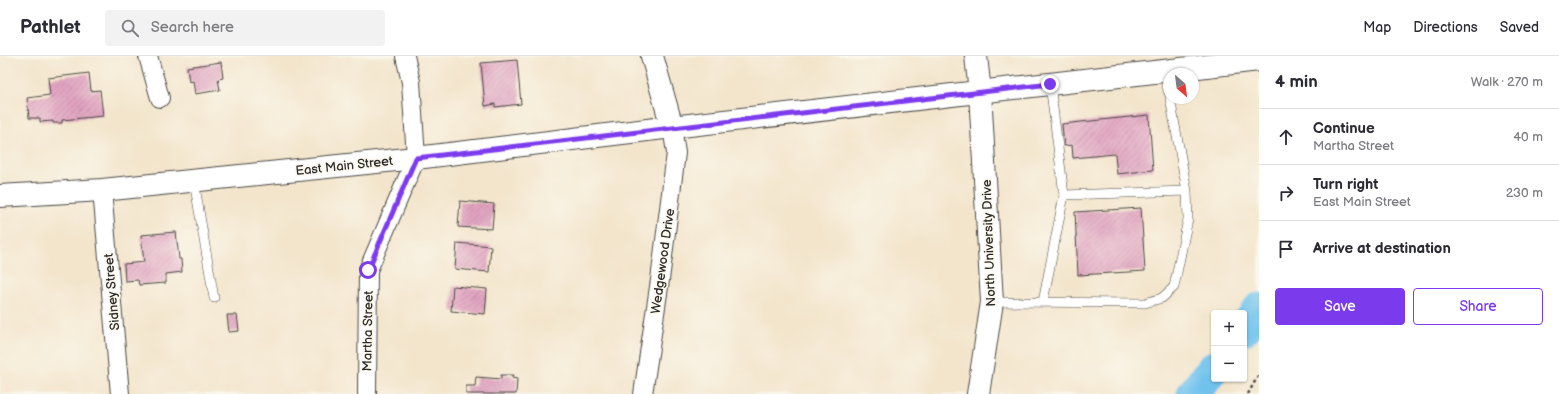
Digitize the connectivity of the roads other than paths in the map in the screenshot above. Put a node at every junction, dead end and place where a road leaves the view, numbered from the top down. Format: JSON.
{"nodes":[{"id":1,"x":148,"y":56,"type":"edge"},
{"id":2,"x":406,"y":56,"type":"edge"},
{"id":3,"x":652,"y":56,"type":"edge"},
{"id":4,"x":976,"y":56,"type":"edge"},
{"id":5,"x":1259,"y":60,"type":"edge"},
{"id":6,"x":1191,"y":68,"type":"edge"},
{"id":7,"x":1163,"y":71,"type":"edge"},
{"id":8,"x":1050,"y":84,"type":"junction"},
{"id":9,"x":980,"y":92,"type":"junction"},
{"id":10,"x":160,"y":98,"type":"dead end"},
{"id":11,"x":1171,"y":104,"type":"edge"},
{"id":12,"x":672,"y":127,"type":"junction"},
{"id":13,"x":416,"y":158,"type":"junction"},
{"id":14,"x":194,"y":180,"type":"junction"},
{"id":15,"x":102,"y":190,"type":"junction"},
{"id":16,"x":1187,"y":191,"type":"junction"},
{"id":17,"x":1064,"y":195,"type":"junction"},
{"id":18,"x":0,"y":196,"type":"edge"},
{"id":19,"x":214,"y":298,"type":"dead end"},
{"id":20,"x":992,"y":302,"type":"junction"},
{"id":21,"x":1043,"y":302,"type":"junction"},
{"id":22,"x":120,"y":394,"type":"edge"},
{"id":23,"x":367,"y":394,"type":"edge"},
{"id":24,"x":643,"y":394,"type":"edge"},
{"id":25,"x":978,"y":394,"type":"edge"}],
"edges":[{"from":1,"to":10,"type":"street"},
{"from":2,"to":13,"type":"street"},
{"from":3,"to":12,"type":"main road"},
{"from":4,"to":9,"type":"main road","name":"North University Drive"},
{"from":5,"to":6,"type":"main road","name":"East Main Street"},
{"from":7,"to":8,"type":"main road","name":"East Main Street"},
{"from":8,"to":9,"type":"main road","name":"East Main Street"},
{"from":8,"to":17,"type":"lane"},
{"from":9,"to":12,"type":"main road","name":"East Main Street"},
{"from":9,"to":20,"type":"main road","name":"North University Drive"},
{"from":11,"to":16,"type":"lane"},
{"from":12,"to":13,"type":"main road","name":"East Main Street"},
{"from":12,"to":24,"type":"street","name":"Wedgewood Drive"},
{"from":13,"to":14,"type":"main road","name":"East Main Street"},
{"from":13,"to":23,"type":"street","name":"Martha Street"},
{"from":14,"to":15,"type":"main road","name":"East Main Street"},
{"from":14,"to":19,"type":"lane"},
{"from":15,"to":18,"type":"main road","name":"East Main Street"},
{"from":15,"to":22,"type":"street","name":"Sidney Street"},
{"from":16,"to":17,"type":"lane"},
{"from":16,"to":21,"type":"lane"},
{"from":17,"to":21,"type":"lane"},
{"from":20,"to":21,"type":"lane"},
{"from":20,"to":25,"type":"main road","name":"North University Drive"}]}
